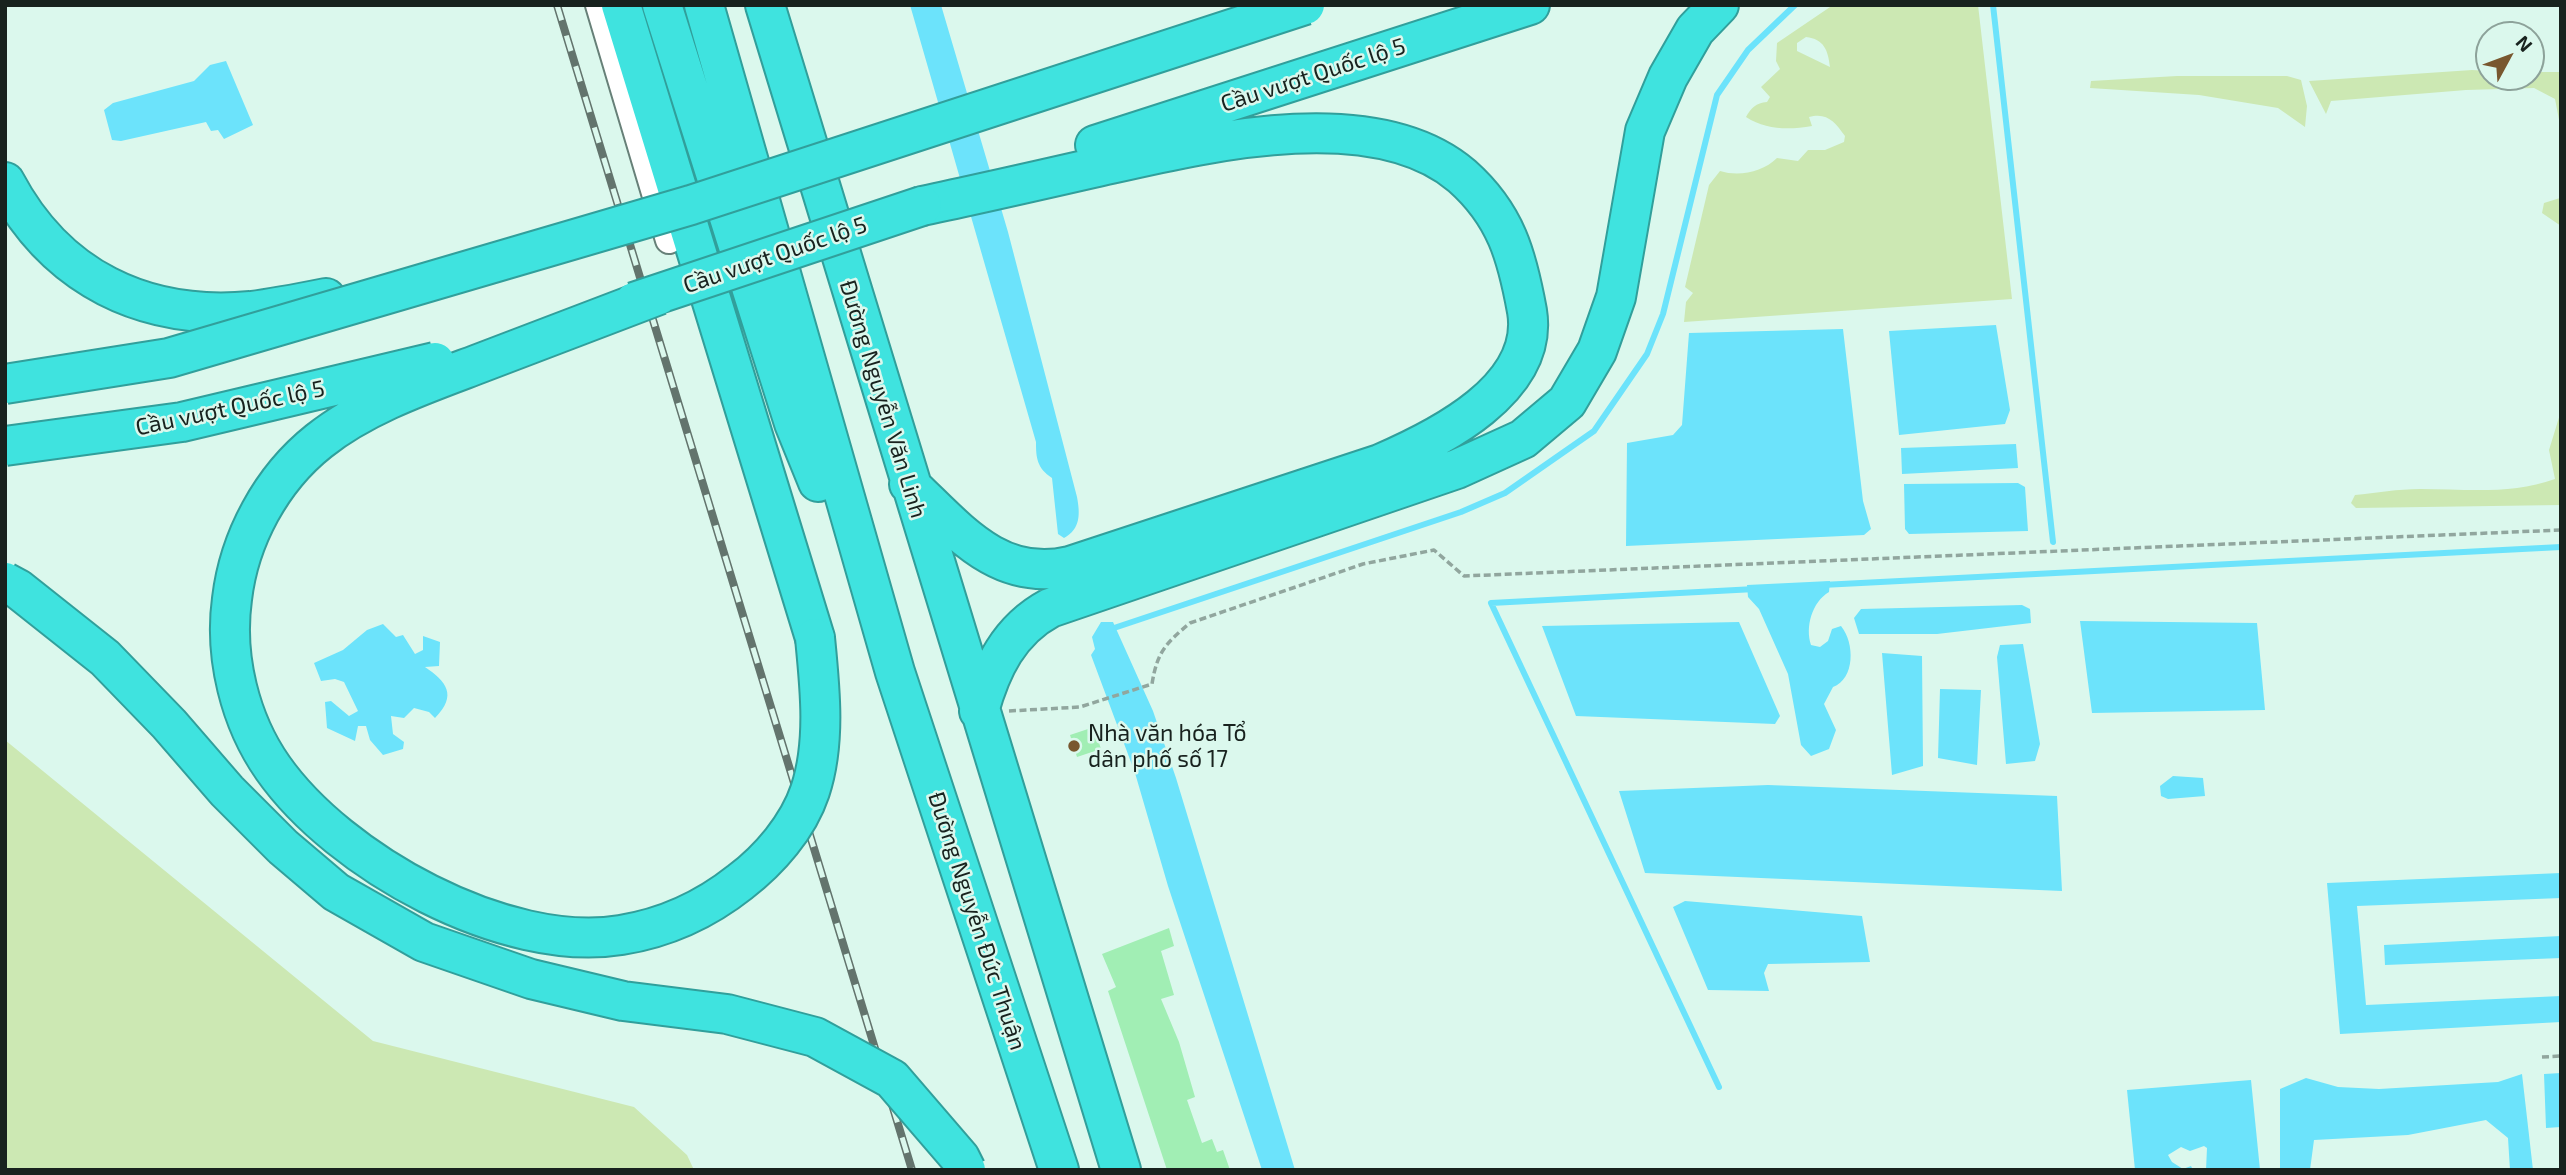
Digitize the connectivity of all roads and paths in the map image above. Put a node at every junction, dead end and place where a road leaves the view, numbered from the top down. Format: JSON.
{"nodes":[{"id":1,"x":599,"y":5,"type":"edge"},
{"id":2,"x":621,"y":5,"type":"edge"},
{"id":3,"x":663,"y":5,"type":"edge"},
{"id":4,"x":704,"y":5,"type":"edge"},
{"id":5,"x":1262,"y":5,"type":"edge"},
{"id":6,"x":1305,"y":5,"type":"edge"},
{"id":7,"x":1530,"y":5,"type":"edge"},
{"id":8,"x":1719,"y":5,"type":"edge"},
{"id":9,"x":769,"y":13,"type":"edge"},
{"id":10,"x":1037,"y":92,"type":"junction"},
{"id":11,"x":5,"y":182,"type":"edge"},
{"id":12,"x":922,"y":206,"type":"junction"},
{"id":13,"x":669,"y":240,"type":"dead end"},
{"id":14,"x":411,"y":284,"type":"junction"},
{"id":15,"x":659,"y":295,"type":"junction"},
{"id":16,"x":5,"y":384,"type":"edge"},
{"id":17,"x":5,"y":446,"type":"edge"},
{"id":18,"x":909,"y":484,"type":"junction"},
{"id":19,"x":2561,"y":530,"type":"edge"},
{"id":20,"x":5,"y":582,"type":"edge"},
{"id":21,"x":895,"y":672,"type":"junction"},
{"id":22,"x":979,"y":711,"type":"junction"},
{"id":23,"x":2561,"y":1056,"type":"edge"},
{"id":24,"x":2542,"y":1057,"type":"dead end"},
{"id":25,"x":966,"y":1170,"type":"edge"},
{"id":26,"x":1059,"y":1170,"type":"edge"},
{"id":27,"x":1121,"y":1170,"type":"edge"}],
"edges":[{"from":1,"to":13,"type":"lane"},
{"from":2,"to":15,"type":"highway","bridge":true},
{"from":3,"to":21,"type":"highway"},
{"from":4,"to":21,"type":"highway"},
{"from":5,"to":10,"type":"highway","bridge":true},
{"from":6,"to":10,"type":"highway","bridge":true},
{"from":7,"to":12,"type":"highway","name":"Cầu vượt Quốc lộ 5"},
{"from":8,"to":22,"type":"highway"},
{"from":9,"to":18,"type":"highway","name":"Đường Nguyễn Văn Linh"},
{"from":10,"to":14,"type":"highway","bridge":true},
{"from":11,"to":14,"type":"highway","bridge":true},
{"from":12,"to":15,"type":"highway","name":"Cầu vượt Quốc lộ 5","bridge":true},
{"from":12,"to":18,"type":"highway"},
{"from":14,"to":16,"type":"highway","bridge":true},
{"from":15,"to":17,"type":"highway","name":"Cầu vượt Quốc lộ 5","bridge":true},
{"from":18,"to":22,"type":"highway","name":"Đường Nguyễn Văn Linh"},
{"from":19,"to":22,"type":"path"},
{"from":20,"to":25,"type":"highway","bridge":true},
{"from":21,"to":26,"type":"highway","name":"Đường Nguyễn Đức Thuận"},
{"from":22,"to":27,"type":"highway"},
{"from":23,"to":24,"type":"path"}]}
